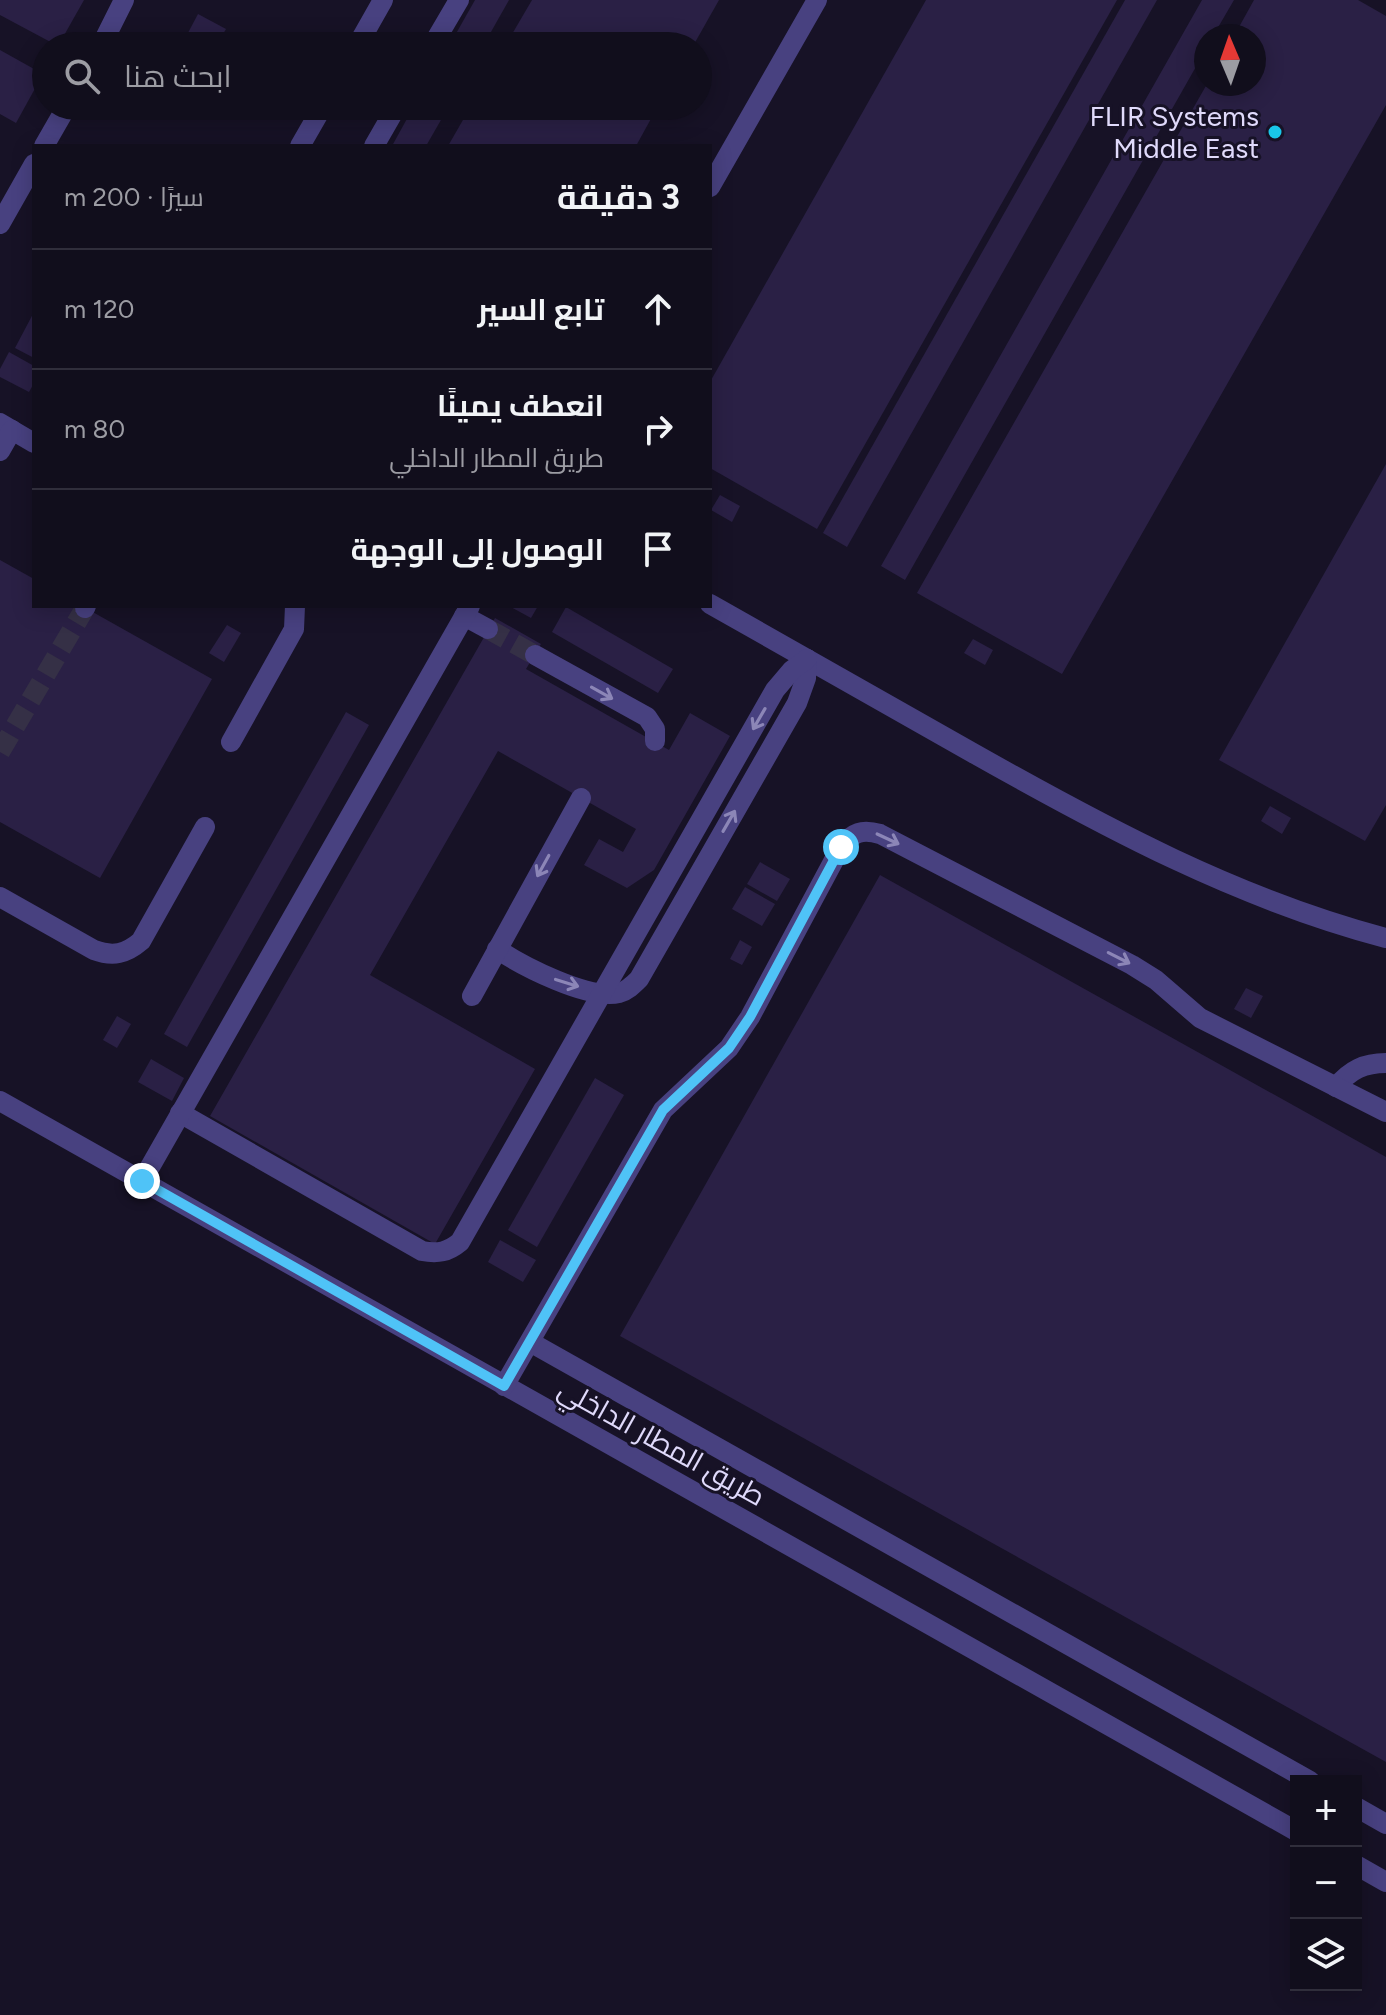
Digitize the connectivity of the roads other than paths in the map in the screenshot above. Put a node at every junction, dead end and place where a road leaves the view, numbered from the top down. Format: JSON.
{"nodes":[{"id":1,"x":124,"y":0,"type":"edge"},
{"id":2,"x":383,"y":0,"type":"edge"},
{"id":3,"x":459,"y":0,"type":"edge"},
{"id":4,"x":817,"y":0,"type":"edge"},
{"id":5,"x":108,"y":32,"type":"edge"},
{"id":6,"x":365,"y":32,"type":"edge"},
{"id":7,"x":440,"y":32,"type":"edge"},
{"id":8,"x":59,"y":120,"type":"edge"},
{"id":9,"x":315,"y":120,"type":"edge"},
{"id":10,"x":389,"y":120,"type":"edge"},
{"id":11,"x":45,"y":144,"type":"edge"},
{"id":12,"x":301,"y":144,"type":"edge"},
{"id":13,"x":375,"y":144,"type":"edge"},
{"id":14,"x":32,"y":168,"type":"edge"},
{"id":15,"x":712,"y":184,"type":"edge"},
{"id":16,"x":0,"y":224,"type":"edge"},
{"id":17,"x":6,"y":427,"type":"edge"},
{"id":18,"x":32,"y":442,"type":"edge"},
{"id":19,"x":0,"y":451,"type":"edge"},
{"id":20,"x":712,"y":605,"type":"edge"},
{"id":21,"x":295,"y":608,"type":"edge"},
{"id":22,"x":467,"y":611,"type":"edge"},
{"id":23,"x":488,"y":629,"type":"tunnel mouth"},
{"id":24,"x":535,"y":655,"type":"tunnel mouth"},
{"id":25,"x":807,"y":659,"type":"junction"},
{"id":26,"x":655,"y":741,"type":"dead end"},
{"id":27,"x":231,"y":742,"type":"dead end"},
{"id":28,"x":581,"y":798,"type":"dead end"},
{"id":29,"x":205,"y":827,"type":"dead end"},
{"id":30,"x":0,"y":897,"type":"edge"},
{"id":31,"x":1383,"y":931,"type":"edge"},
{"id":32,"x":497,"y":949,"type":"junction"},
{"id":33,"x":604,"y":993,"type":"junction"},
{"id":34,"x":472,"y":996,"type":"dead end"},
{"id":35,"x":1386,"y":1063,"type":"edge"},
{"id":36,"x":1336,"y":1087,"type":"junction"},
{"id":37,"x":0,"y":1101,"type":"edge"},
{"id":38,"x":1386,"y":1112,"type":"edge"},
{"id":39,"x":180,"y":1113,"type":"junction"},
{"id":40,"x":142,"y":1181,"type":"junction"},
{"id":41,"x":530,"y":1342,"type":"junction"},
{"id":42,"x":504,"y":1386,"type":"junction"},
{"id":43,"x":1299,"y":1775,"type":"edge"},
{"id":44,"x":1362,"y":1810,"type":"edge"},
{"id":45,"x":1386,"y":1824,"type":"edge"},
{"id":46,"x":1290,"y":1828,"type":"edge"},
{"id":47,"x":1362,"y":1868,"type":"edge"},
{"id":48,"x":1386,"y":1882,"type":"edge"}],
"edges":[{"from":1,"to":5,"type":"street"},
{"from":2,"to":6,"type":"street"},
{"from":3,"to":7,"type":"street"},
{"from":4,"to":15,"type":"street"},
{"from":8,"to":11,"type":"street"},
{"from":9,"to":12,"type":"street"},
{"from":10,"to":13,"type":"street"},
{"from":14,"to":16,"type":"street"},
{"from":17,"to":18,"type":"street"},
{"from":17,"to":19,"type":"street"},
{"from":20,"to":25,"type":"street"},
{"from":21,"to":27,"type":"street"},
{"from":22,"to":23,"type":"street"},
{"from":22,"to":39,"type":"street"},
{"from":24,"to":26,"type":"street","one_way":true},
{"from":25,"to":31,"type":"street"},
{"from":25,"to":33,"type":"street"},
{"from":28,"to":32,"type":"street","one_way":true},
{"from":29,"to":30,"type":"street"},
{"from":32,"to":33,"type":"street","one_way":true},
{"from":32,"to":34,"type":"street"},
{"from":33,"to":39,"type":"street"},
{"from":35,"to":36,"type":"street"},
{"from":36,"to":38,"type":"street"},
{"from":41,"to":36,"type":"street","one_way":true},
{"from":37,"to":40,"type":"street","name":"طريق المطار الداخلي"},
{"from":39,"to":40,"type":"street"},
{"from":40,"to":42,"type":"street","name":"طريق المطار الداخلي"},
{"from":41,"to":42,"type":"street"},
{"from":41,"to":43,"type":"street"},
{"from":42,"to":46,"type":"street","name":"طريق المطار الداخلي"},
{"from":44,"to":45,"type":"street"},
{"from":47,"to":48,"type":"street"}]}
